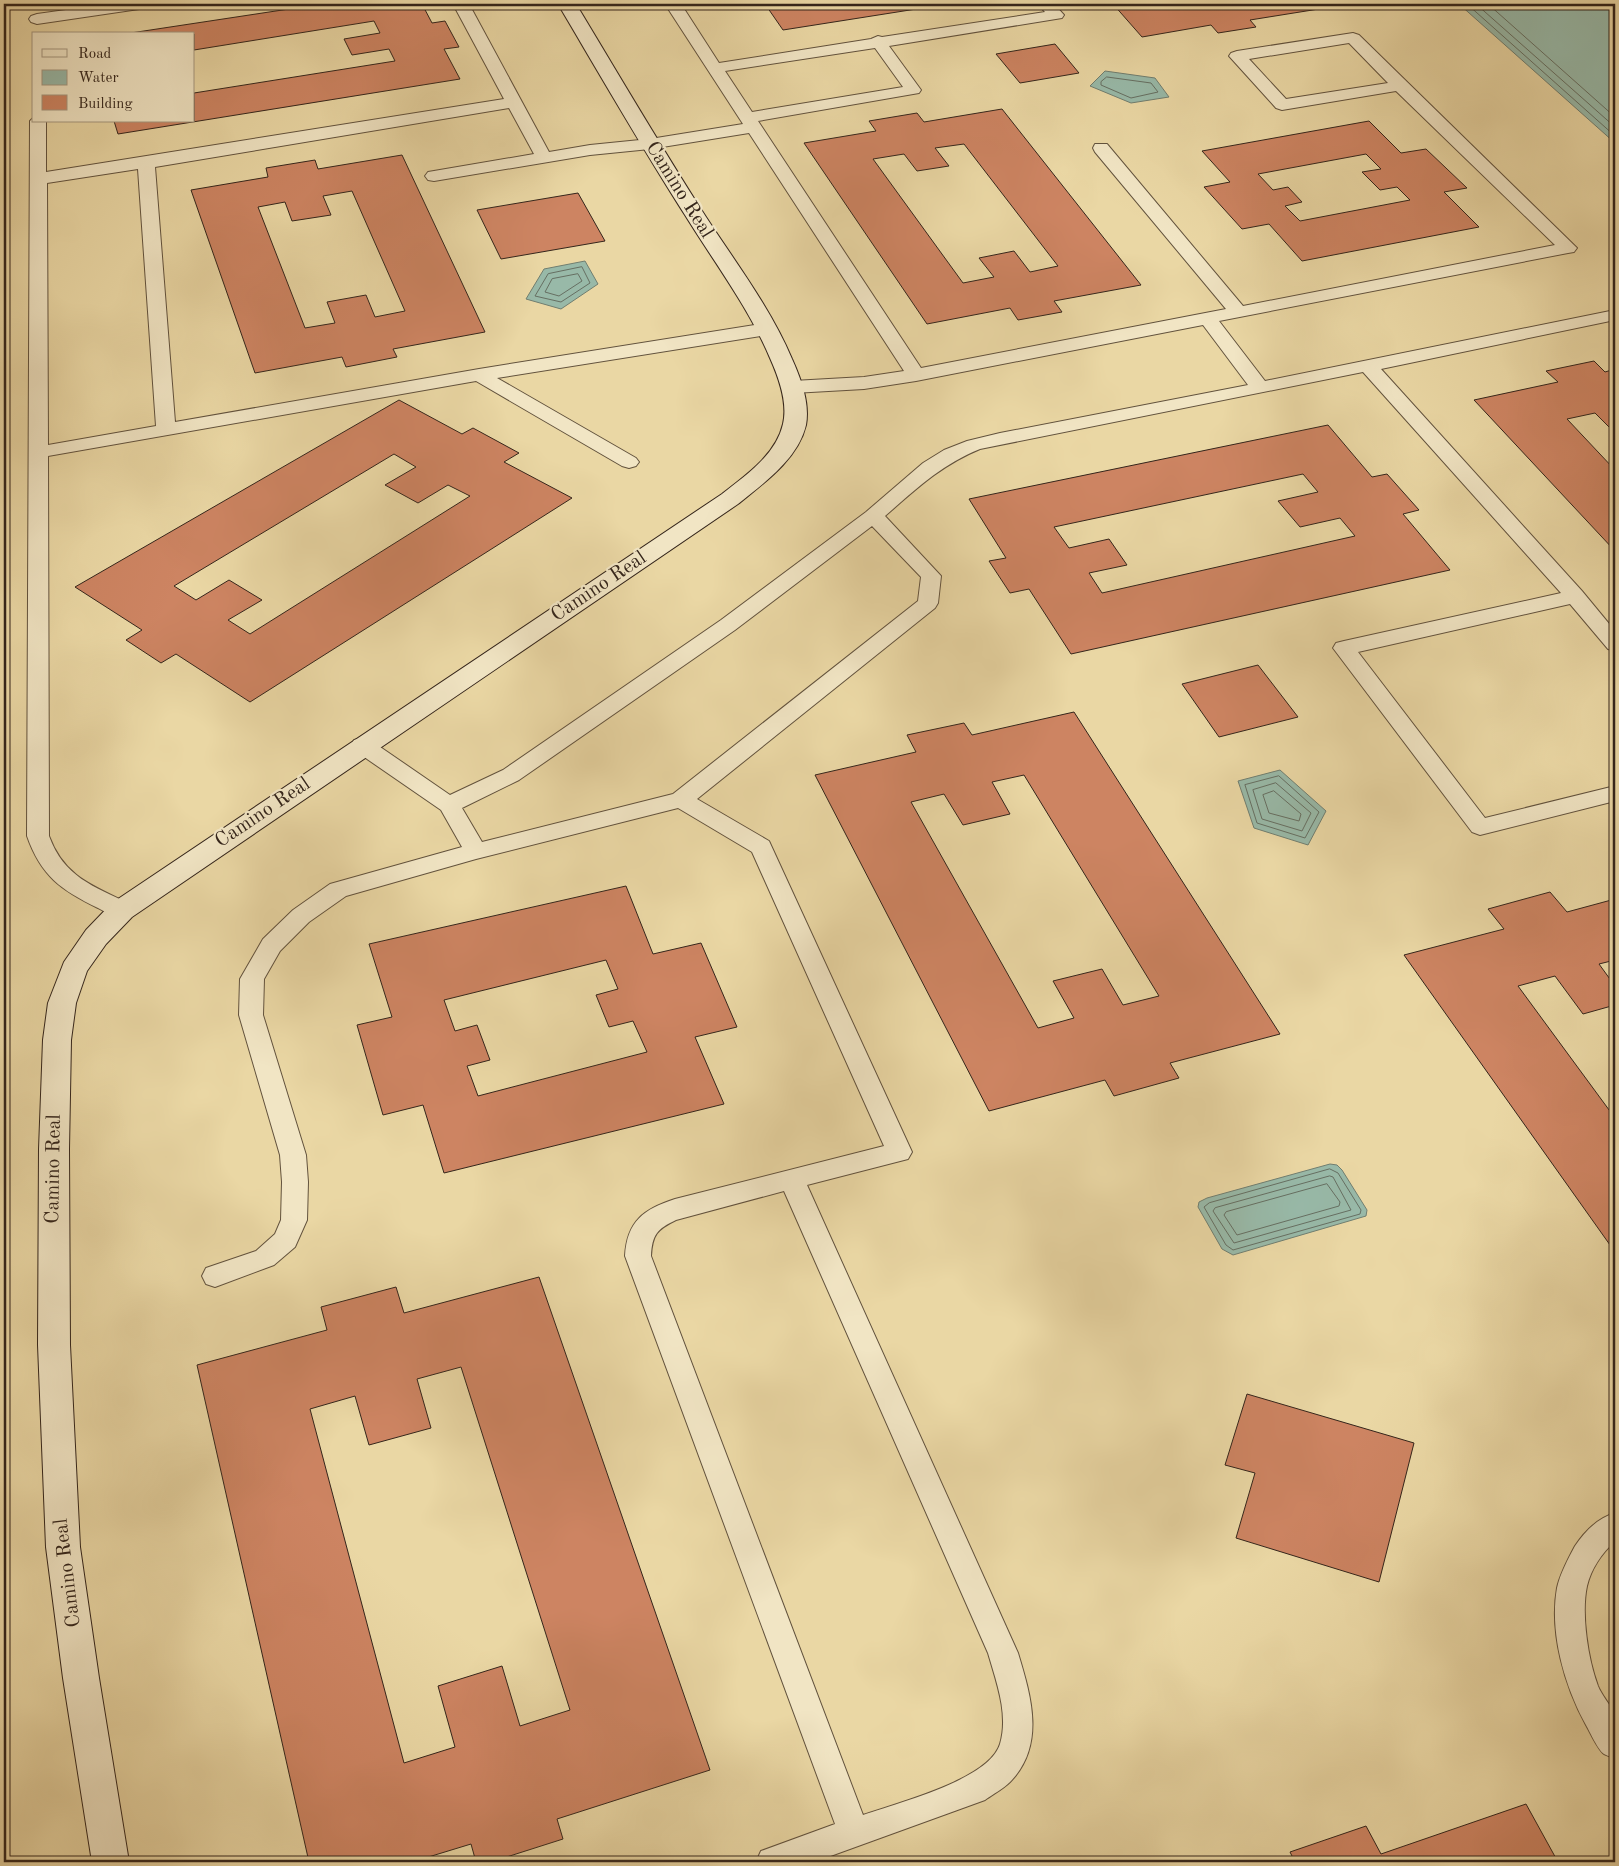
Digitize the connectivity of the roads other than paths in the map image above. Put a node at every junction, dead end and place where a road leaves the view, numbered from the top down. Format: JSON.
{"nodes":[{"id":1,"x":34,"y":4,"type":"edge"},
{"id":2,"x":139,"y":4,"type":"edge"},
{"id":3,"x":461,"y":4,"type":"edge"},
{"id":4,"x":567,"y":4,"type":"edge"},
{"id":5,"x":673,"y":4,"type":"edge"},
{"id":6,"x":1046,"y":4,"type":"edge"},
{"id":7,"x":38,"y":27,"type":"edge"},
{"id":8,"x":878,"y":42,"type":"junction"},
{"id":9,"x":716,"y":68,"type":"junction"},
{"id":10,"x":1400,"y":86,"type":"junction"},
{"id":11,"x":513,"y":102,"type":"junction"},
{"id":12,"x":38,"y":122,"type":"edge"},
{"id":13,"x":752,"y":122,"type":"junction"},
{"id":14,"x":650,"y":144,"type":"junction"},
{"id":15,"x":1101,"y":148,"type":"dead end"},
{"id":16,"x":544,"y":158,"type":"junction"},
{"id":17,"x":146,"y":163,"type":"junction"},
{"id":18,"x":434,"y":176,"type":"dead end"},
{"id":19,"x":37,"y":179,"type":"junction"},
{"id":20,"x":1238,"y":312,"type":"junction"},
{"id":21,"x":1615,"y":315,"type":"edge"},
{"id":22,"x":1207,"y":318,"type":"junction"},
{"id":23,"x":767,"y":329,"type":"junction"},
{"id":24,"x":1368,"y":366,"type":"junction"},
{"id":25,"x":479,"y":375,"type":"junction"},
{"id":26,"x":916,"y":375,"type":"junction"},
{"id":27,"x":792,"y":387,"type":"junction"},
{"id":28,"x":1260,"y":388,"type":"junction"},
{"id":29,"x":166,"y":430,"type":"junction"},
{"id":30,"x":39,"y":452,"type":"junction"},
{"id":31,"x":629,"y":462,"type":"dead end"},
{"id":32,"x":873,"y":516,"type":"junction"},
{"id":33,"x":1575,"y":596,"type":"junction"},
{"id":34,"x":1615,"y":644,"type":"edge"},
{"id":35,"x":362,"y":745,"type":"junction"},
{"id":36,"x":1615,"y":794,"type":"edge"},
{"id":37,"x":682,"y":800,"type":"junction"},
{"id":38,"x":449,"y":805,"type":"junction"},
{"id":39,"x":476,"y":851,"type":"junction"},
{"id":40,"x":122,"y":910,"type":"junction"},
{"id":41,"x":791,"y":1178,"type":"junction"},
{"id":42,"x":215,"y":1276,"type":"dead end"},
{"id":43,"x":1615,"y":1525,"type":"edge"},
{"id":44,"x":1615,"y":1744,"type":"edge"},
{"id":45,"x":854,"y":1833,"type":"junction"},
{"id":46,"x":110,"y":1862,"type":"edge"},
{"id":47,"x":772,"y":1862,"type":"edge"}],
"edges":[{"from":1,"to":7,"type":"lane"},
{"from":2,"to":7,"type":"lane"},
{"from":3,"to":11,"type":"lane"},
{"from":4,"to":14,"type":"street","name":"Camino Real"},
{"from":5,"to":9,"type":"lane"},
{"from":6,"to":8,"type":"lane"},
{"from":8,"to":9,"type":"lane"},
{"from":8,"to":13,"type":"lane"},
{"from":9,"to":13,"type":"lane"},
{"from":10,"to":10,"type":"lane"},
{"from":10,"to":20,"type":"lane"},
{"from":11,"to":16,"type":"lane"},
{"from":11,"to":17,"type":"lane"},
{"from":12,"to":19,"type":"lane"},
{"from":13,"to":14,"type":"lane"},
{"from":13,"to":26,"type":"lane"},
{"from":14,"to":16,"type":"lane"},
{"from":14,"to":23,"type":"street","name":"Camino Real"},
{"from":15,"to":20,"type":"lane"},
{"from":16,"to":18,"type":"lane"},
{"from":17,"to":19,"type":"lane"},
{"from":17,"to":29,"type":"lane"},
{"from":19,"to":30,"type":"lane"},
{"from":20,"to":22,"type":"lane"},
{"from":21,"to":24,"type":"lane"},
{"from":22,"to":26,"type":"lane"},
{"from":22,"to":28,"type":"lane"},
{"from":23,"to":25,"type":"lane"},
{"from":23,"to":27,"type":"street","name":"Camino Real"},
{"from":24,"to":28,"type":"lane"},
{"from":24,"to":33,"type":"lane"},
{"from":25,"to":29,"type":"lane"},
{"from":25,"to":31,"type":"lane"},
{"from":26,"to":27,"type":"lane"},
{"from":27,"to":35,"type":"street","name":"Camino Real"},
{"from":28,"to":32,"type":"lane"},
{"from":29,"to":30,"type":"lane"},
{"from":30,"to":40,"type":"lane"},
{"from":32,"to":37,"type":"lane"},
{"from":32,"to":38,"type":"lane"},
{"from":33,"to":34,"type":"lane"},
{"from":33,"to":36,"type":"lane"},
{"from":35,"to":38,"type":"lane"},
{"from":35,"to":40,"type":"street","name":"Camino Real"},
{"from":37,"to":39,"type":"lane"},
{"from":37,"to":41,"type":"lane"},
{"from":38,"to":39,"type":"lane"},
{"from":39,"to":42,"type":"lane"},
{"from":40,"to":46,"type":"street","name":"Camino Real"},
{"from":41,"to":45,"type":"lane"},
{"from":41,"to":45,"type":"lane"},
{"from":43,"to":44,"type":"lane"},
{"from":45,"to":47,"type":"lane"}]}
